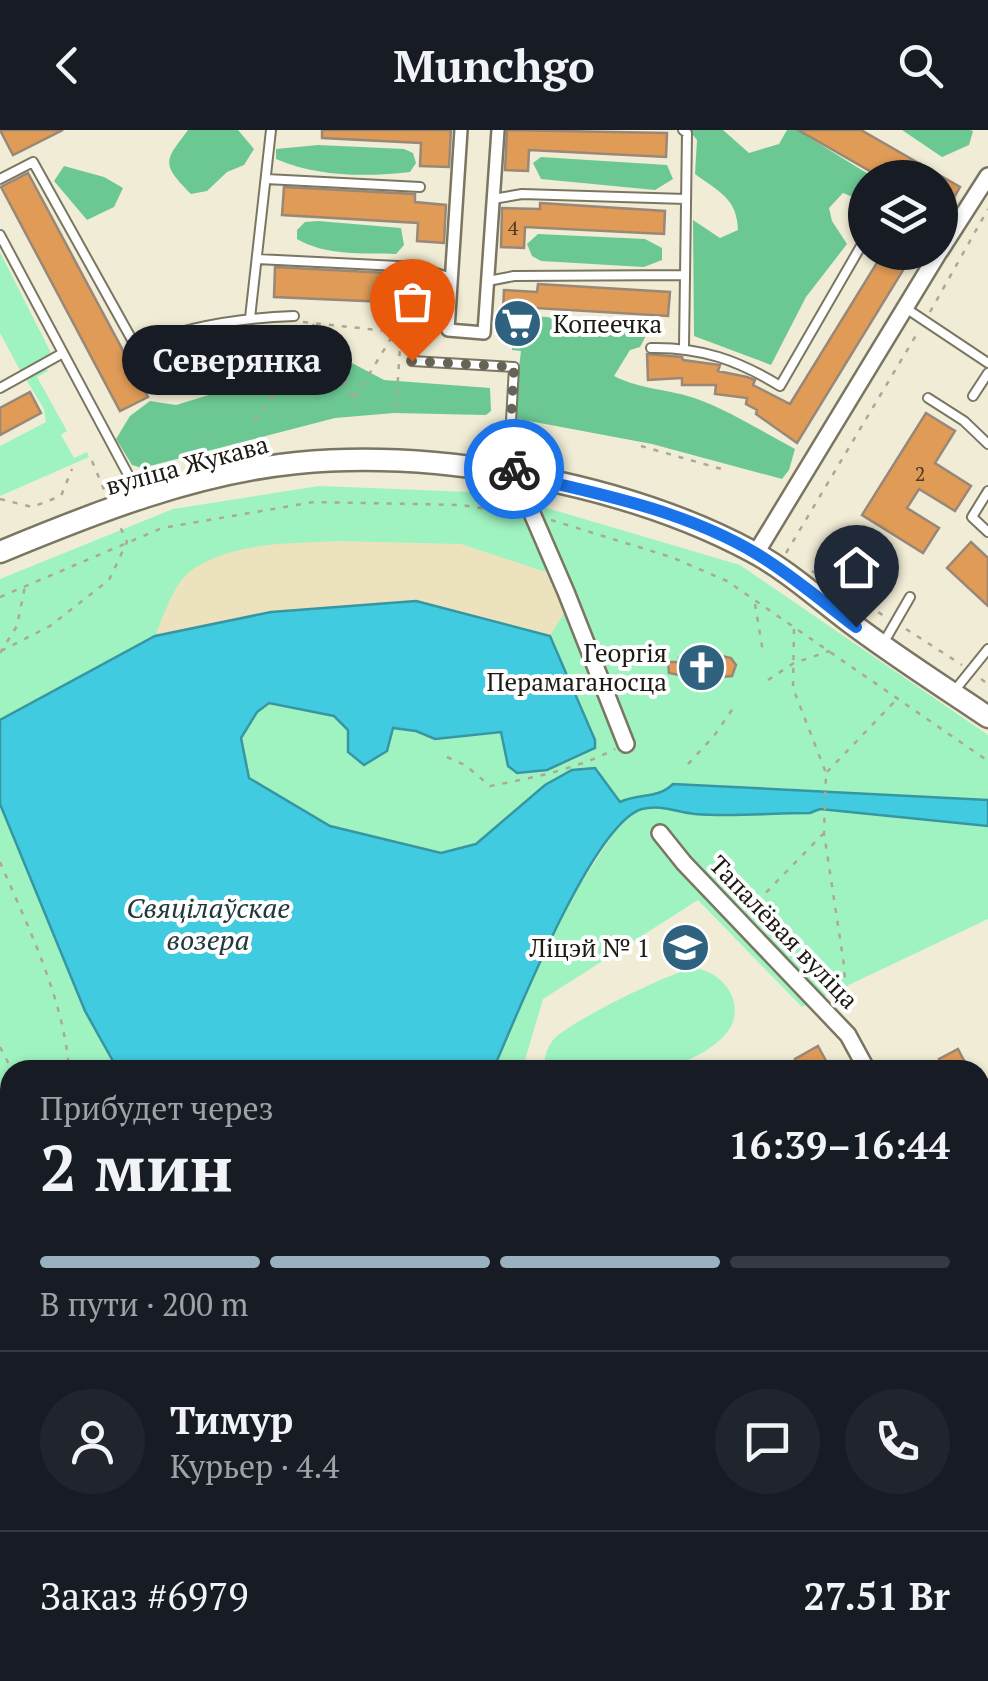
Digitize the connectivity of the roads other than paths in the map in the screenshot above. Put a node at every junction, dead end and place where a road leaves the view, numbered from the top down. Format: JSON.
{"nodes":[{"id":1,"x":271,"y":130,"type":"edge"},
{"id":2,"x":461,"y":130,"type":"edge"},
{"id":3,"x":498,"y":130,"type":"edge"},
{"id":4,"x":683,"y":130,"type":"edge"},
{"id":5,"x":988,"y":176,"type":"edge"},
{"id":6,"x":0,"y":178,"type":"edge"},
{"id":7,"x":266,"y":179,"type":"junction"},
{"id":8,"x":420,"y":188,"type":"dead end"},
{"id":9,"x":493,"y":199,"type":"junction"},
{"id":10,"x":686,"y":199,"type":"junction"},
{"id":11,"x":958,"y":223,"type":"edge"},
{"id":12,"x":0,"y":235,"type":"edge"},
{"id":13,"x":257,"y":259,"type":"junction"},
{"id":14,"x":848,"y":268,"type":"edge"},
{"id":15,"x":929,"y":270,"type":"edge"},
{"id":16,"x":684,"y":275,"type":"junction"},
{"id":17,"x":451,"y":278,"type":"junction"},
{"id":18,"x":488,"y":281,"type":"junction"},
{"id":19,"x":907,"y":309,"type":"junction"},
{"id":20,"x":250,"y":318,"type":"junction"},
{"id":21,"x":297,"y":319,"type":"road end"},
{"id":22,"x":684,"y":347,"type":"junction"},
{"id":23,"x":651,"y":348,"type":"dead end"},
{"id":24,"x":63,"y":353,"type":"junction"},
{"id":25,"x":412,"y":361,"type":"dead end"},
{"id":26,"x":988,"y":363,"type":"edge"},
{"id":27,"x":988,"y":373,"type":"edge"},
{"id":28,"x":0,"y":388,"type":"edge"},
{"id":29,"x":973,"y":396,"type":"dead end"},
{"id":30,"x":928,"y":398,"type":"dead end"},
{"id":31,"x":988,"y":444,"type":"edge"},
{"id":32,"x":514,"y":474,"type":"junction"},
{"id":33,"x":988,"y":491,"type":"edge"},
{"id":34,"x":141,"y":499,"type":"junction"},
{"id":35,"x":988,"y":532,"type":"edge"},
{"id":36,"x":0,"y":552,"type":"edge"},
{"id":37,"x":756,"y":553,"type":"junction"},
{"id":38,"x":910,"y":597,"type":"dead end"},
{"id":39,"x":882,"y":646,"type":"junction"},
{"id":40,"x":988,"y":649,"type":"edge"},
{"id":41,"x":952,"y":693,"type":"junction"},
{"id":42,"x":988,"y":718,"type":"edge"},
{"id":43,"x":626,"y":744,"type":"road end"},
{"id":44,"x":660,"y":833,"type":"dead end"},
{"id":45,"x":861,"y":1060,"type":"edge"}],
"edges":[{"from":1,"to":7,"type":"lane"},
{"from":2,"to":17,"type":"street"},
{"from":3,"to":9,"type":"street"},
{"from":4,"to":10,"type":"lane"},
{"from":5,"to":11,"type":"street"},
{"from":6,"to":20,"type":"lane"},
{"from":7,"to":8,"type":"lane"},
{"from":7,"to":13,"type":"lane"},
{"from":9,"to":10,"type":"lane"},
{"from":9,"to":18,"type":"street"},
{"from":10,"to":16,"type":"lane"},
{"from":12,"to":24,"type":"lane"},
{"from":13,"to":17,"type":"lane"},
{"from":13,"to":20,"type":"lane"},
{"from":14,"to":22,"type":"lane"},
{"from":15,"to":19,"type":"street"},
{"from":16,"to":18,"type":"lane"},
{"from":16,"to":22,"type":"lane"},
{"from":17,"to":18,"type":"street"},
{"from":19,"to":26,"type":"lane"},
{"from":19,"to":37,"type":"street"},
{"from":20,"to":21,"type":"lane"},
{"from":22,"to":23,"type":"lane"},
{"from":24,"to":28,"type":"lane"},
{"from":24,"to":34,"type":"lane"},
{"from":25,"to":32,"type":"lane"},
{"from":27,"to":29,"type":"lane"},
{"from":30,"to":31,"type":"lane"},
{"from":32,"to":34,"type":"street","name":"вуліца Жукава"},
{"from":32,"to":37,"type":"street","name":"вуліца Жукава"},
{"from":32,"to":43,"type":"street"},
{"from":33,"to":35,"type":"lane"},
{"from":34,"to":36,"type":"street","name":"вуліца Жукава"},
{"from":37,"to":39,"type":"street","name":"вуліца Жукава"},
{"from":38,"to":39,"type":"lane"},
{"from":39,"to":41,"type":"street","name":"вуліца Жукава"},
{"from":40,"to":41,"type":"lane"},
{"from":41,"to":42,"type":"street","name":"вуліца Жукава"},
{"from":44,"to":45,"type":"street","name":"Тапалёвая вуліца"}]}
